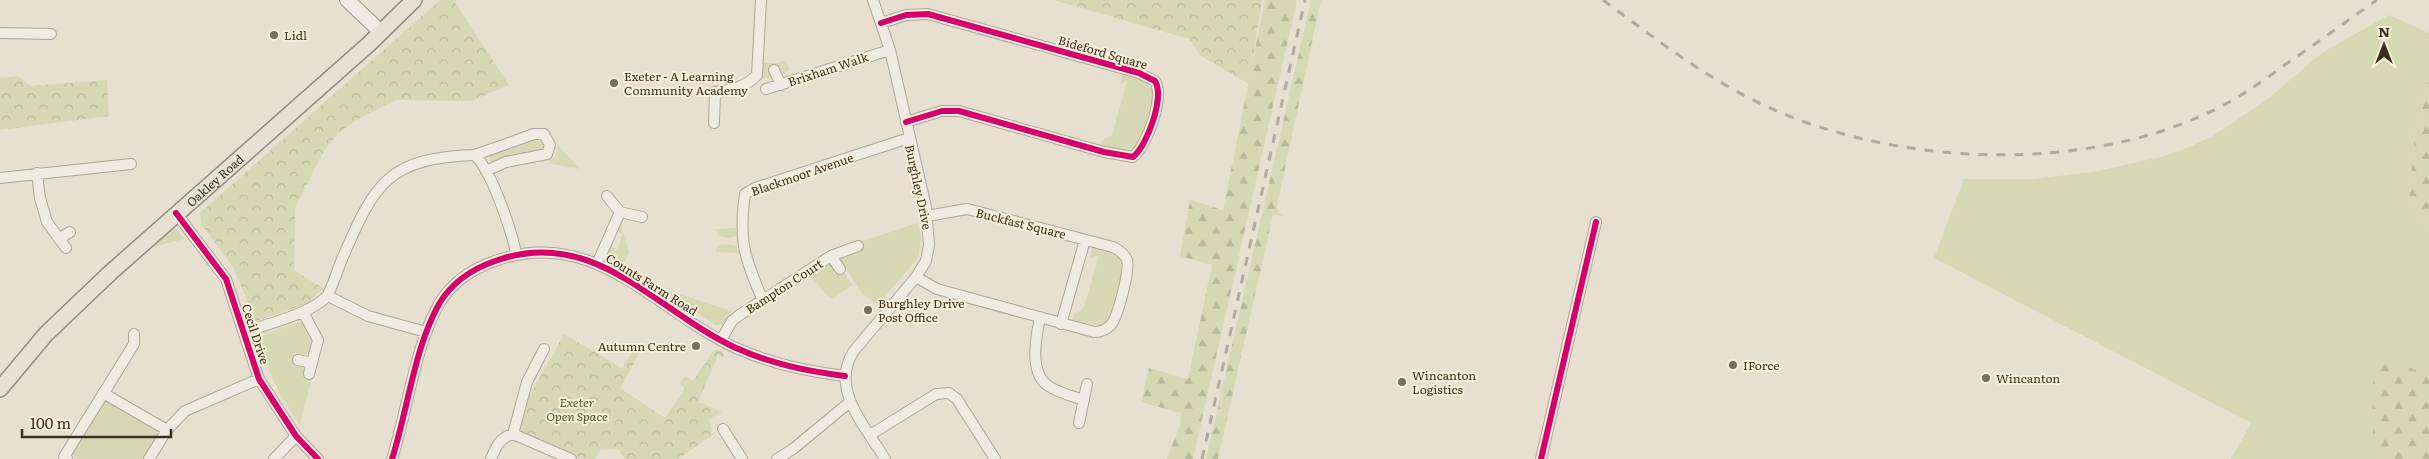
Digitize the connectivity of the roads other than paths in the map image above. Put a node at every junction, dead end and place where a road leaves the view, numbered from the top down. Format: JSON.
{"nodes":[{"id":1,"x":347,"y":0,"type":"edge"},
{"id":2,"x":414,"y":0,"type":"edge"},
{"id":3,"x":761,"y":0,"type":"edge"},
{"id":4,"x":873,"y":0,"type":"edge"},
{"id":5,"x":881,"y":23,"type":"junction"},
{"id":6,"x":381,"y":32,"type":"junction"},
{"id":7,"x":0,"y":33,"type":"edge"},
{"id":8,"x":51,"y":34,"type":"dead end"},
{"id":9,"x":890,"y":50,"type":"junction"},
{"id":10,"x":774,"y":70,"type":"dead end"},
{"id":11,"x":781,"y":85,"type":"junction"},
{"id":12,"x":766,"y":89,"type":"dead end"},
{"id":13,"x":906,"y":122,"type":"junction"},
{"id":14,"x":714,"y":123,"type":"dead end"},
{"id":15,"x":908,"y":138,"type":"junction"},
{"id":16,"x":475,"y":155,"type":"junction"},
{"id":17,"x":131,"y":164,"type":"dead end"},
{"id":18,"x":486,"y":171,"type":"junction"},
{"id":19,"x":37,"y":173,"type":"junction"},
{"id":20,"x":0,"y":178,"type":"edge"},
{"id":21,"x":606,"y":196,"type":"dead end"},
{"id":22,"x":620,"y":212,"type":"junction"},
{"id":23,"x":176,"y":214,"type":"junction"},
{"id":24,"x":927,"y":216,"type":"junction"},
{"id":25,"x":642,"y":217,"type":"dead end"},
{"id":26,"x":1596,"y":222,"type":"dead end"},
{"id":27,"x":70,"y":232,"type":"dead end"},
{"id":28,"x":60,"y":238,"type":"junction"},
{"id":29,"x":1085,"y":240,"type":"junction"},
{"id":30,"x":858,"y":246,"type":"dead end"},
{"id":31,"x":66,"y":248,"type":"dead end"},
{"id":32,"x":516,"y":253,"type":"junction"},
{"id":33,"x":831,"y":256,"type":"junction"},
{"id":34,"x":597,"y":264,"type":"junction"},
{"id":35,"x":840,"y":268,"type":"dead end"},
{"id":36,"x":916,"y":277,"type":"junction"},
{"id":37,"x":328,"y":296,"type":"junction"},
{"id":38,"x":763,"y":301,"type":"junction"},
{"id":39,"x":303,"y":312,"type":"junction"},
{"id":40,"x":1040,"y":317,"type":"junction"},
{"id":41,"x":1061,"y":324,"type":"junction"},
{"id":42,"x":244,"y":332,"type":"junction"},
{"id":43,"x":426,"y":332,"type":"junction"},
{"id":44,"x":134,"y":334,"type":"dead end"},
{"id":45,"x":721,"y":340,"type":"junction"},
{"id":46,"x":544,"y":349,"type":"dead end"},
{"id":47,"x":298,"y":360,"type":"dead end"},
{"id":48,"x":312,"y":363,"type":"junction"},
{"id":49,"x":309,"y":374,"type":"dead end"},
{"id":50,"x":845,"y":376,"type":"junction"},
{"id":51,"x":259,"y":379,"type":"junction"},
{"id":52,"x":1087,"y":384,"type":"dead end"},
{"id":53,"x":0,"y":389,"type":"edge"},
{"id":54,"x":103,"y":393,"type":"junction"},
{"id":55,"x":1084,"y":400,"type":"junction"},
{"id":56,"x":850,"y":402,"type":"junction"},
{"id":57,"x":1079,"y":423,"type":"dead end"},
{"id":58,"x":722,"y":429,"type":"dead end"},
{"id":59,"x":167,"y":430,"type":"junction"},
{"id":60,"x":513,"y":434,"type":"junction"},
{"id":61,"x":870,"y":435,"type":"junction"},
{"id":62,"x":296,"y":436,"type":"junction"},
{"id":63,"x":67,"y":459,"type":"edge"},
{"id":64,"x":149,"y":459,"type":"edge"},
{"id":65,"x":274,"y":459,"type":"edge"},
{"id":66,"x":318,"y":459,"type":"edge"},
{"id":67,"x":392,"y":459,"type":"edge"},
{"id":68,"x":491,"y":459,"type":"edge"},
{"id":69,"x":571,"y":459,"type":"edge"},
{"id":70,"x":742,"y":459,"type":"edge"},
{"id":71,"x":778,"y":459,"type":"edge"},
{"id":72,"x":885,"y":459,"type":"edge"},
{"id":73,"x":996,"y":459,"type":"edge"},
{"id":74,"x":1540,"y":459,"type":"edge"}],
"edges":[{"from":1,"to":6,"type":"street"},
{"from":2,"to":6,"type":"main road","name":"Oakley Road"},
{"from":3,"to":14,"type":"street"},
{"from":4,"to":5,"type":"street","name":"Burghley Drive"},
{"from":5,"to":9,"type":"street","name":"Burghley Drive"},
{"from":5,"to":13,"type":"street","name":"Bideford Square"},
{"from":6,"to":23,"type":"main road","name":"Oakley Road"},
{"from":7,"to":8,"type":"street"},
{"from":9,"to":11,"type":"street","name":"Brixham Walk"},
{"from":9,"to":13,"type":"street","name":"Burghley Drive"},
{"from":10,"to":11,"type":"street"},
{"from":11,"to":12,"type":"street","name":"Brixham Walk"},
{"from":13,"to":15,"type":"street","name":"Burghley Drive"},
{"from":15,"to":24,"type":"street","name":"Burghley Drive"},
{"from":15,"to":38,"type":"street","name":"Blackmoor Avenue"},
{"from":16,"to":18,"type":"street"},
{"from":16,"to":18,"type":"street"},
{"from":16,"to":37,"type":"street"},
{"from":17,"to":19,"type":"street"},
{"from":18,"to":32,"type":"street"},
{"from":19,"to":20,"type":"street"},
{"from":19,"to":28,"type":"street"},
{"from":21,"to":22,"type":"street"},
{"from":22,"to":25,"type":"street"},
{"from":22,"to":34,"type":"street"},
{"from":23,"to":42,"type":"street","name":"Cecil Drive"},
{"from":23,"to":53,"type":"main road","name":"Oakley Road"},
{"from":24,"to":29,"type":"street","name":"Buckfast Square"},
{"from":24,"to":36,"type":"street","name":"Burghley Drive"},
{"from":26,"to":74,"type":"street"},
{"from":27,"to":28,"type":"street"},
{"from":28,"to":31,"type":"street"},
{"from":29,"to":41,"type":"street"},
{"from":29,"to":41,"type":"street","name":"Buckfast Square"},
{"from":30,"to":33,"type":"street","name":"Bampton Court"},
{"from":32,"to":34,"type":"street","name":"Counts Farm Road"},
{"from":32,"to":43,"type":"street","name":"Counts Farm Road"},
{"from":33,"to":35,"type":"street"},
{"from":33,"to":38,"type":"street","name":"Bampton Court"},
{"from":34,"to":45,"type":"street","name":"Counts Farm Road"},
{"from":36,"to":40,"type":"street","name":"Buckfast Square"},
{"from":36,"to":50,"type":"street","name":"Burghley Drive"},
{"from":37,"to":39,"type":"street"},
{"from":37,"to":43,"type":"street"},
{"from":38,"to":45,"type":"street","name":"Bampton Court"},
{"from":39,"to":42,"type":"street"},
{"from":39,"to":48,"type":"street"},
{"from":40,"to":41,"type":"street","name":"Buckfast Square"},
{"from":40,"to":55,"type":"street"},
{"from":42,"to":51,"type":"street","name":"Cecil Drive"},
{"from":43,"to":67,"type":"street","name":"Counts Farm Road"},
{"from":44,"to":54,"type":"street"},
{"from":45,"to":50,"type":"street","name":"Counts Farm Road"},
{"from":46,"to":60,"type":"street"},
{"from":47,"to":48,"type":"street"},
{"from":48,"to":49,"type":"street"},
{"from":50,"to":56,"type":"street","name":"Burghley Drive"},
{"from":51,"to":59,"type":"street"},
{"from":51,"to":62,"type":"street","name":"Cecil Drive"},
{"from":52,"to":55,"type":"street"},
{"from":54,"to":59,"type":"street"},
{"from":54,"to":63,"type":"street"},
{"from":55,"to":57,"type":"street"},
{"from":56,"to":61,"type":"street","name":"Burghley Drive"},
{"from":56,"to":71,"type":"street"},
{"from":58,"to":70,"type":"street"},
{"from":59,"to":64,"type":"street"},
{"from":60,"to":68,"type":"street"},
{"from":60,"to":69,"type":"street"},
{"from":61,"to":72,"type":"street","name":"Burghley Drive"},
{"from":61,"to":73,"type":"street"},
{"from":62,"to":65,"type":"street"},
{"from":62,"to":66,"type":"street","name":"Cecil Drive"}]}
